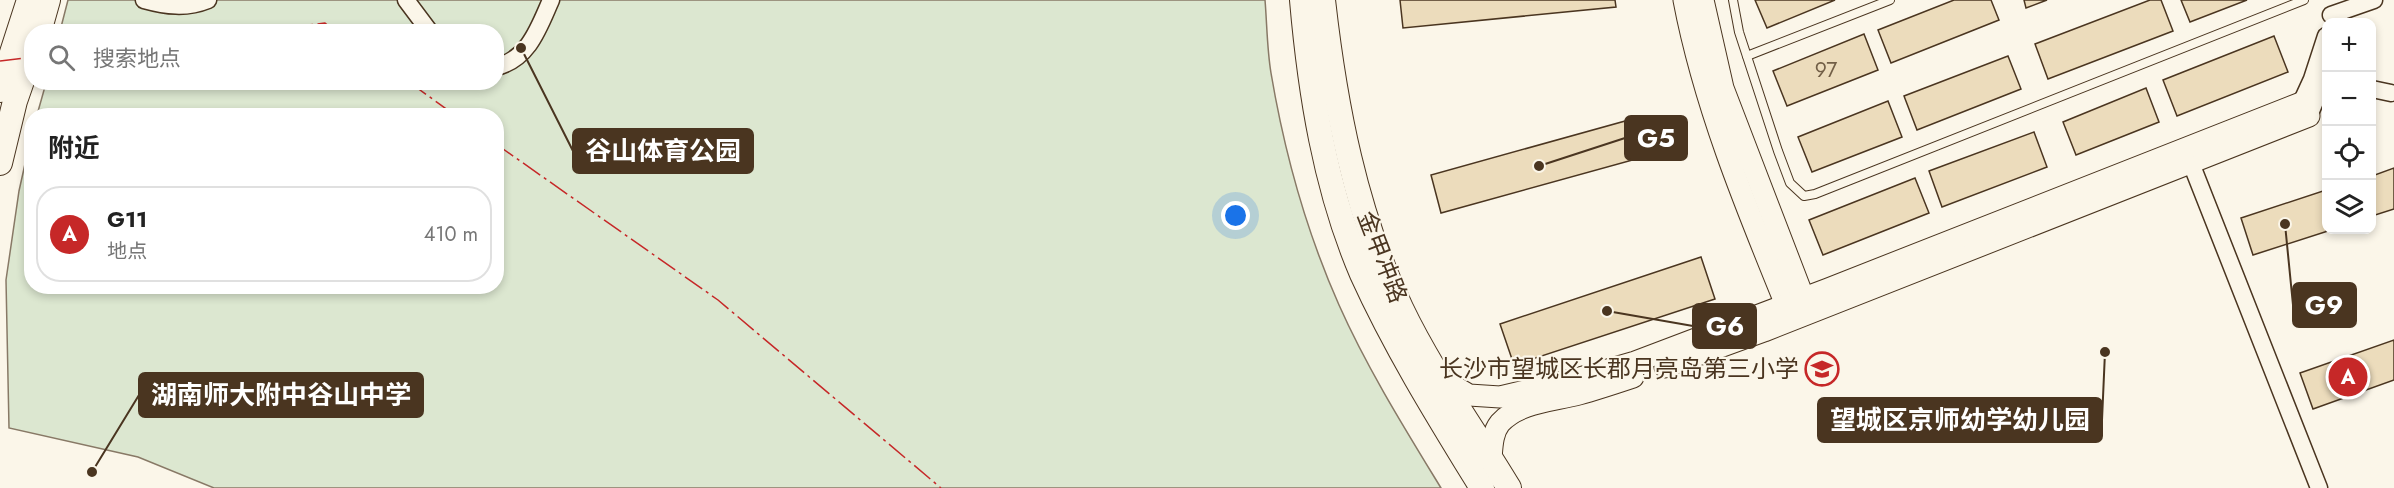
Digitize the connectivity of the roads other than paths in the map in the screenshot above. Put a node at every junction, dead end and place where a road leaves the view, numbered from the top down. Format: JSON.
{"nodes":[{"id":1,"x":29,"y":0,"type":"edge"},
{"id":2,"x":144,"y":0,"type":"edge"},
{"id":3,"x":207,"y":0,"type":"edge"},
{"id":4,"x":406,"y":0,"type":"edge"},
{"id":5,"x":551,"y":0,"type":"edge"},
{"id":6,"x":1302,"y":0,"type":"edge"},
{"id":7,"x":1323,"y":0,"type":"edge"},
{"id":8,"x":1684,"y":0,"type":"edge"},
{"id":9,"x":1703,"y":0,"type":"edge"},
{"id":10,"x":1733,"y":0,"type":"edge"},
{"id":11,"x":1890,"y":0,"type":"edge"},
{"id":12,"x":2304,"y":0,"type":"edge"},
{"id":13,"x":2374,"y":0,"type":"edge"},
{"id":14,"x":2337,"y":12,"type":"edge"},
{"id":15,"x":30,"y":24,"type":"edge"},
{"id":16,"x":424,"y":24,"type":"edge"},
{"id":17,"x":24,"y":37,"type":"edge"},
{"id":18,"x":1747,"y":56,"type":"junction"},
{"id":19,"x":504,"y":65,"type":"edge"},
{"id":20,"x":24,"y":75,"type":"edge"},
{"id":21,"x":2322,"y":81,"type":"edge"},
{"id":22,"x":0,"y":90,"type":"edge"},
{"id":23,"x":2376,"y":90,"type":"edge"},
{"id":24,"x":2391,"y":93,"type":"dead end"},
{"id":25,"x":2305,"y":109,"type":"joint"},
{"id":26,"x":2188,"y":157,"type":"junction"},
{"id":27,"x":0,"y":163,"type":"edge"},
{"id":28,"x":1798,"y":309,"type":"junction"},
{"id":29,"x":1440,"y":378,"type":"junction"},
{"id":30,"x":1491,"y":459,"type":"junction"},
{"id":31,"x":1482,"y":488,"type":"edge"},
{"id":32,"x":1509,"y":488,"type":"edge"},
{"id":33,"x":2319,"y":488,"type":"edge"}],
"edges":[{"from":1,"to":15,"type":"main road"},
{"from":2,"to":3,"type":"street"},
{"from":4,"to":16,"type":"street"},
{"from":5,"to":19,"type":"street"},
{"from":6,"to":31,"type":"main road","name":"金甲冲路"},
{"from":7,"to":29,"type":"main road","name":"金甲冲路"},
{"from":8,"to":28,"type":"street"},
{"from":9,"to":28,"type":"street"},
{"from":10,"to":18,"type":"lane"},
{"from":11,"to":18,"type":"lane"},
{"from":12,"to":18,"type":"lane"},
{"from":13,"to":14,"type":"street"},
{"from":17,"to":22,"type":"main road"},
{"from":20,"to":27,"type":"main road"},
{"from":21,"to":25,"type":"street"},
{"from":23,"to":24,"type":"street"},
{"from":25,"to":26,"type":"street"},
{"from":26,"to":28,"type":"street"},
{"from":26,"to":33,"type":"street"},
{"from":28,"to":29,"type":"street"},
{"from":28,"to":30,"type":"street"},
{"from":29,"to":30,"type":"main road","name":"金甲冲路"},
{"from":30,"to":32,"type":"main road","name":"金甲冲路"}]}
